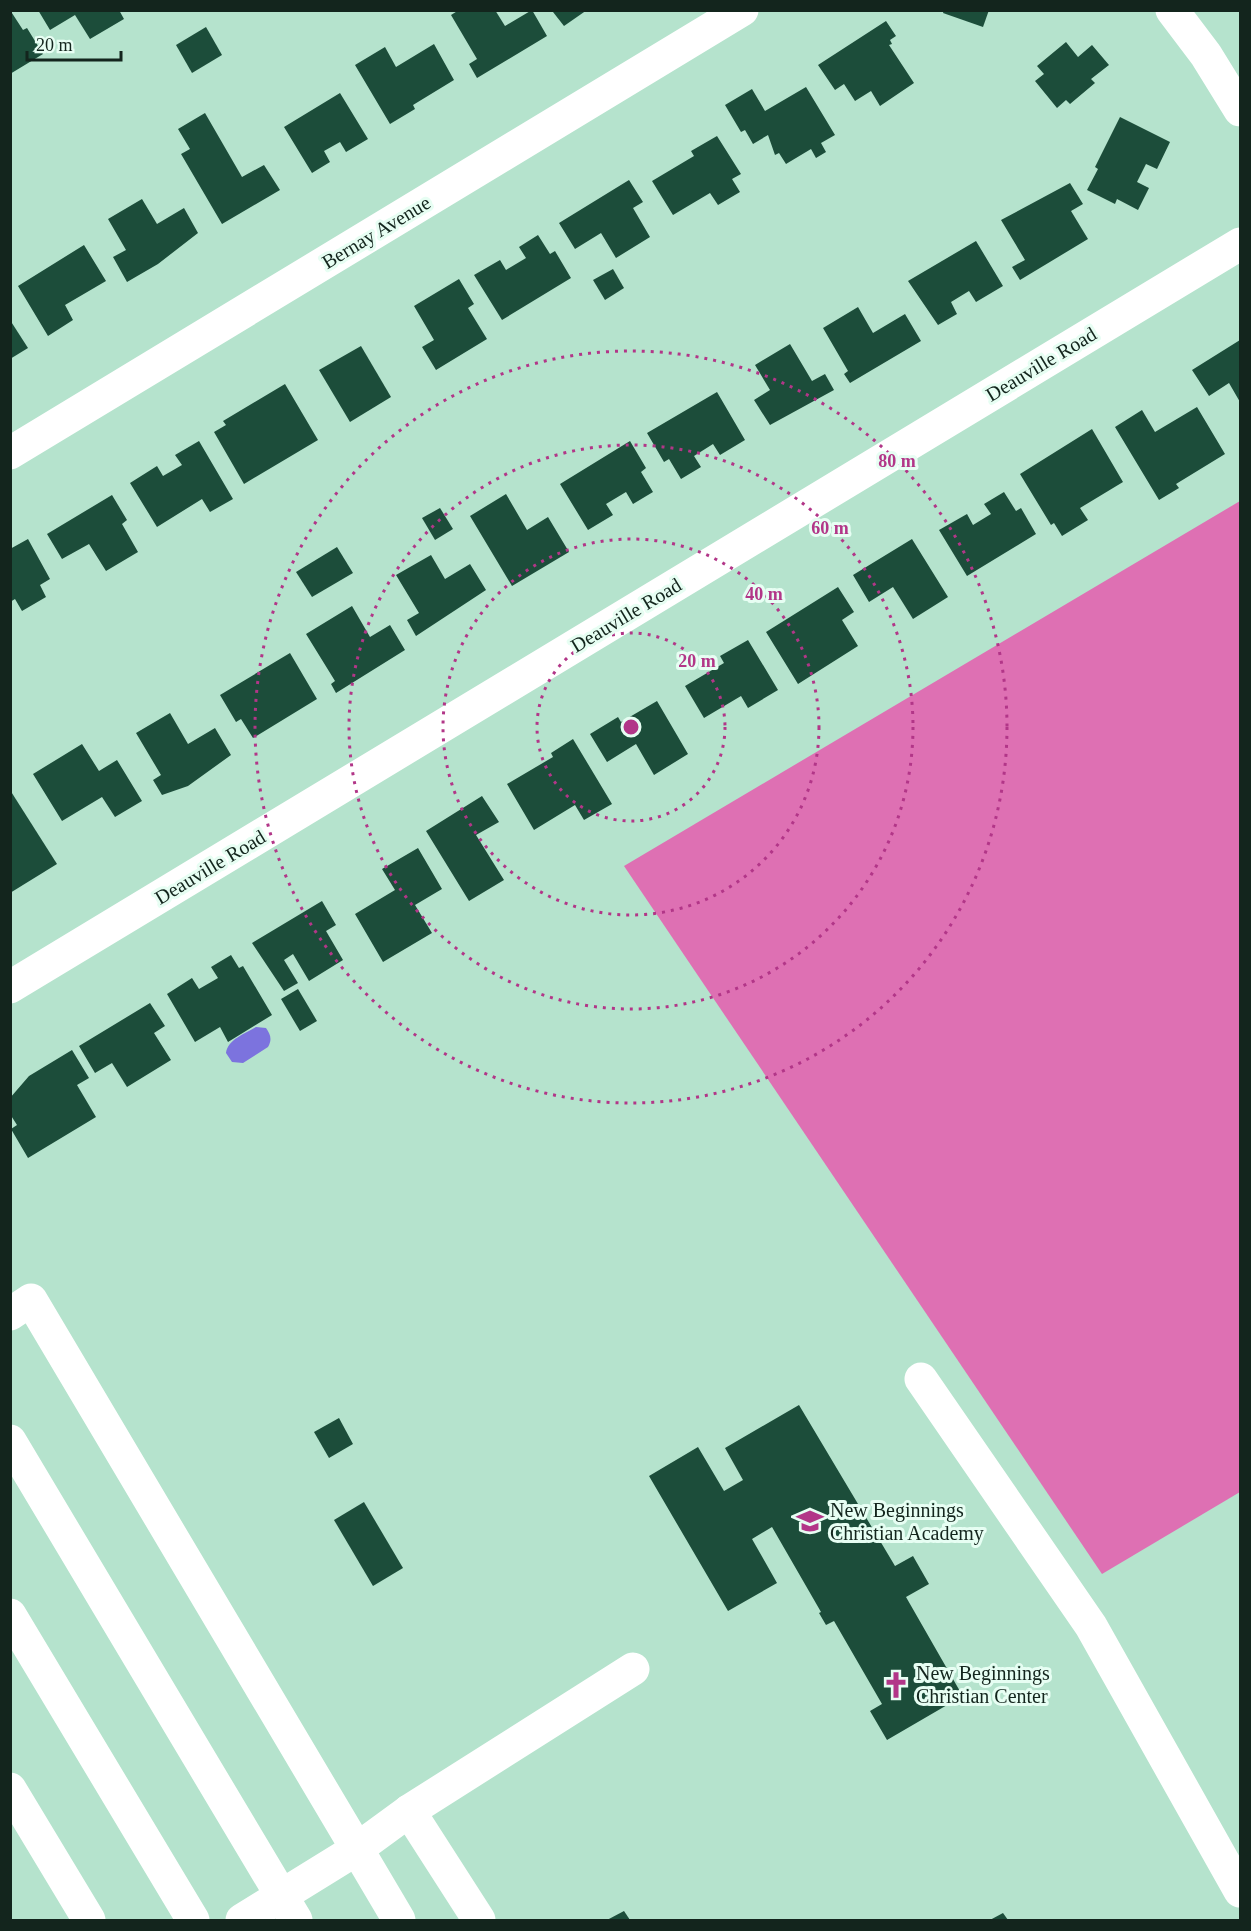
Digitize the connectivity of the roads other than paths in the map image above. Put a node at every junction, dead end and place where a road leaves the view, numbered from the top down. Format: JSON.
{"nodes":[{"id":1,"x":742,"y":10,"type":"edge"},
{"id":2,"x":1172,"y":10,"type":"edge"},
{"id":3,"x":1240,"y":110,"type":"edge"},
{"id":4,"x":1240,"y":244,"type":"edge"},
{"id":5,"x":10,"y":453,"type":"edge"},
{"id":6,"x":10,"y":987,"type":"edge"},
{"id":7,"x":10,"y":1314,"type":"edge"},
{"id":8,"x":921,"y":1378,"type":"dead end"},
{"id":9,"x":10,"y":1441,"type":"edge"},
{"id":10,"x":10,"y":1615,"type":"edge"},
{"id":11,"x":633,"y":1669,"type":"dead end"},
{"id":12,"x":10,"y":1789,"type":"edge"},
{"id":13,"x":409,"y":1810,"type":"junction"},
{"id":14,"x":357,"y":1849,"type":"junction"},
{"id":15,"x":1240,"y":1891,"type":"edge"},
{"id":16,"x":289,"y":1908,"type":"edge"},
{"id":17,"x":89,"y":1920,"type":"edge"},
{"id":18,"x":193,"y":1920,"type":"edge"},
{"id":19,"x":242,"y":1920,"type":"edge"},
{"id":20,"x":399,"y":1920,"type":"edge"},
{"id":21,"x":480,"y":1920,"type":"edge"}],
"edges":[{"from":1,"to":5,"type":"street","name":"Bernay Avenue"},
{"from":2,"to":3,"type":"street"},
{"from":4,"to":6,"type":"street","name":"Deauville Road"},
{"from":7,"to":14,"type":"street"},
{"from":8,"to":15,"type":"street"},
{"from":9,"to":16,"type":"street"},
{"from":10,"to":18,"type":"street"},
{"from":11,"to":13,"type":"street"},
{"from":12,"to":17,"type":"street"},
{"from":13,"to":14,"type":"street"},
{"from":13,"to":21,"type":"street"},
{"from":14,"to":16,"type":"street"},
{"from":14,"to":20,"type":"street"},
{"from":16,"to":19,"type":"street"}]}
